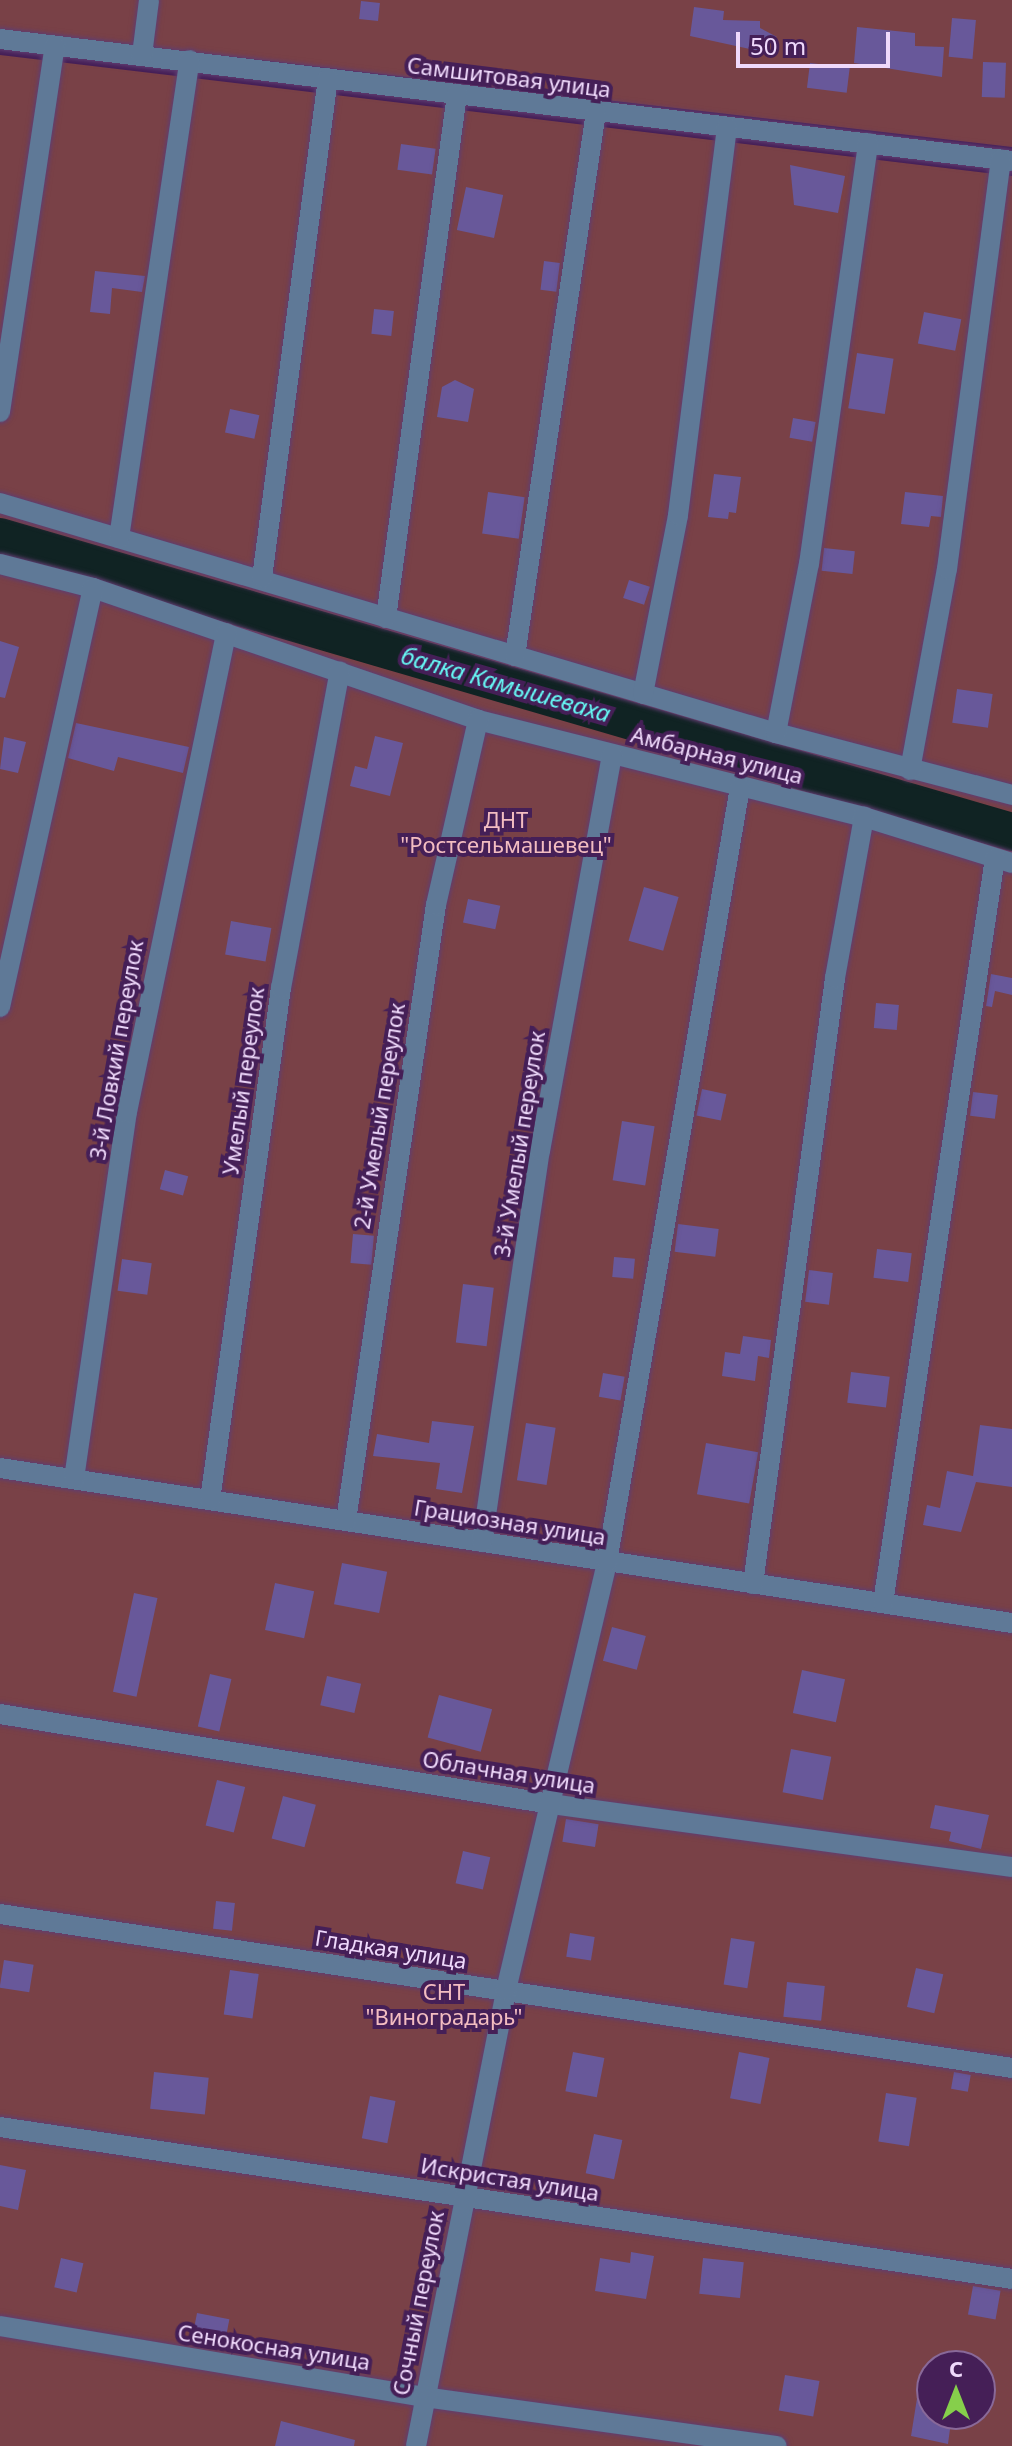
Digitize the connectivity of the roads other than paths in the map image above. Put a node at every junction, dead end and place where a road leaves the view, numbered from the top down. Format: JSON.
{"nodes":[{"id":1,"x":149,"y":0,"type":"edge"},
{"id":2,"x":0,"y":39,"type":"edge"},
{"id":3,"x":55,"y":46,"type":"junction"},
{"id":4,"x":142,"y":55,"type":"junction"},
{"id":5,"x":190,"y":60,"type":"junction"},
{"id":6,"x":328,"y":78,"type":"junction"},
{"id":7,"x":457,"y":94,"type":"junction"},
{"id":8,"x":596,"y":112,"type":"junction"},
{"id":9,"x":727,"y":127,"type":"junction"},
{"id":10,"x":868,"y":143,"type":"junction"},
{"id":11,"x":1006,"y":161,"type":"edge"},
{"id":12,"x":0,"y":412,"type":"edge"},
{"id":13,"x":0,"y":503,"type":"edge"},
{"id":14,"x":119,"y":538,"type":"junction"},
{"id":15,"x":0,"y":564,"type":"edge"},
{"id":16,"x":262,"y":578,"type":"junction"},
{"id":17,"x":93,"y":588,"type":"junction"},
{"id":18,"x":386,"y":618,"type":"junction"},
{"id":19,"x":226,"y":633,"type":"junction"},
{"id":20,"x":515,"y":656,"type":"junction"},
{"id":21,"x":340,"y":671,"type":"junction"},
{"id":22,"x":643,"y":694,"type":"junction"},
{"id":23,"x":478,"y":720,"type":"junction"},
{"id":24,"x":776,"y":733,"type":"junction"},
{"id":25,"x":612,"y":754,"type":"junction"},
{"id":26,"x":910,"y":770,"type":"junction"},
{"id":27,"x":740,"y":787,"type":"junction"},
{"id":28,"x":1012,"y":795,"type":"edge"},
{"id":29,"x":864,"y":817,"type":"junction"},
{"id":30,"x":1004,"y":860,"type":"edge"},
{"id":31,"x":0,"y":1007,"type":"edge"},
{"id":32,"x":0,"y":1468,"type":"edge"},
{"id":33,"x":74,"y":1479,"type":"junction"},
{"id":34,"x":210,"y":1500,"type":"junction"},
{"id":35,"x":346,"y":1521,"type":"junction"},
{"id":36,"x":482,"y":1542,"type":"junction"},
{"id":37,"x":607,"y":1562,"type":"junction"},
{"id":38,"x":753,"y":1584,"type":"junction"},
{"id":39,"x":883,"y":1603,"type":"junction"},
{"id":40,"x":1012,"y":1623,"type":"edge"},
{"id":41,"x":0,"y":1714,"type":"edge"},
{"id":42,"x":551,"y":1804,"type":"junction"},
{"id":43,"x":1012,"y":1867,"type":"edge"},
{"id":44,"x":0,"y":1914,"type":"edge"},
{"id":45,"x":506,"y":1990,"type":"junction"},
{"id":46,"x":1012,"y":2068,"type":"edge"},
{"id":47,"x":0,"y":2127,"type":"edge"},
{"id":48,"x":464,"y":2197,"type":"junction"},
{"id":49,"x":1012,"y":2279,"type":"edge"},
{"id":50,"x":0,"y":2326,"type":"edge"},
{"id":51,"x":424,"y":2397,"type":"junction"},
{"id":52,"x":416,"y":2446,"type":"edge"},
{"id":53,"x":777,"y":2446,"type":"edge"}],
"edges":[{"from":1,"to":4,"type":"street"},
{"from":2,"to":3,"type":"street","name":"Самшитовая улица"},
{"from":3,"to":4,"type":"street","name":"Самшитовая улица"},
{"from":3,"to":12,"type":"street"},
{"from":4,"to":5,"type":"street","name":"Самшитовая улица"},
{"from":5,"to":6,"type":"street","name":"Самшитовая улица"},
{"from":5,"to":14,"type":"street"},
{"from":6,"to":7,"type":"street","name":"Самшитовая улица"},
{"from":6,"to":16,"type":"street"},
{"from":7,"to":8,"type":"street","name":"Самшитовая улица"},
{"from":7,"to":18,"type":"street"},
{"from":8,"to":9,"type":"street","name":"Самшитовая улица"},
{"from":8,"to":20,"type":"street"},
{"from":9,"to":10,"type":"street","name":"Самшитовая улица"},
{"from":9,"to":22,"type":"street"},
{"from":10,"to":11,"type":"street","name":"Самшитовая улица"},
{"from":10,"to":24,"type":"street"},
{"from":11,"to":26,"type":"street"},
{"from":13,"to":14,"type":"street"},
{"from":14,"to":16,"type":"street"},
{"from":15,"to":17,"type":"street","name":"Амбарная улица"},
{"from":16,"to":18,"type":"street"},
{"from":17,"to":19,"type":"street","name":"Амбарная улица"},
{"from":17,"to":31,"type":"street"},
{"from":18,"to":20,"type":"street"},
{"from":19,"to":21,"type":"street","name":"Амбарная улица"},
{"from":19,"to":33,"type":"street","name":"3-й Ловкий переулок"},
{"from":20,"to":22,"type":"street"},
{"from":21,"to":23,"type":"street","name":"Амбарная улица"},
{"from":21,"to":34,"type":"street","name":"Умелый переулок"},
{"from":22,"to":24,"type":"street"},
{"from":23,"to":25,"type":"street","name":"Амбарная улица"},
{"from":23,"to":35,"type":"street","name":"2-й Умелый переулок"},
{"from":24,"to":26,"type":"street"},
{"from":25,"to":27,"type":"street","name":"Амбарная улица"},
{"from":25,"to":36,"type":"street","name":"3-й Умелый переулок"},
{"from":26,"to":28,"type":"street"},
{"from":27,"to":29,"type":"street","name":"Амбарная улица"},
{"from":27,"to":37,"type":"street","name":"Сочный переулок"},
{"from":29,"to":30,"type":"street","name":"Амбарная улица"},
{"from":29,"to":38,"type":"street"},
{"from":30,"to":39,"type":"street"},
{"from":32,"to":33,"type":"street","name":"Грациозная улица"},
{"from":33,"to":34,"type":"street","name":"Грациозная улица"},
{"from":34,"to":35,"type":"street","name":"Грациозная улица"},
{"from":35,"to":36,"type":"street","name":"Грациозная улица"},
{"from":36,"to":37,"type":"street","name":"Грациозная улица"},
{"from":37,"to":38,"type":"street","name":"Грациозная улица"},
{"from":37,"to":42,"type":"street","name":"Сочный переулок"},
{"from":38,"to":39,"type":"street","name":"Грациозная улица"},
{"from":39,"to":40,"type":"street","name":"Грациозная улица"},
{"from":41,"to":42,"type":"street","name":"Облачная улица"},
{"from":42,"to":43,"type":"street","name":"Облачная улица"},
{"from":42,"to":45,"type":"street","name":"Сочный переулок"},
{"from":44,"to":45,"type":"street","name":"Гладкая улица"},
{"from":45,"to":46,"type":"street","name":"Гладкая улица"},
{"from":45,"to":48,"type":"street","name":"Сочный переулок"},
{"from":47,"to":48,"type":"street","name":"Искристая улица"},
{"from":48,"to":49,"type":"street","name":"Искристая улица"},
{"from":48,"to":51,"type":"street","name":"Сочный переулок"},
{"from":50,"to":51,"type":"street","name":"Сенокосная улица"},
{"from":51,"to":52,"type":"street","name":"Сочный переулок"},
{"from":51,"to":53,"type":"street","name":"Сенокосная улица"}]}
